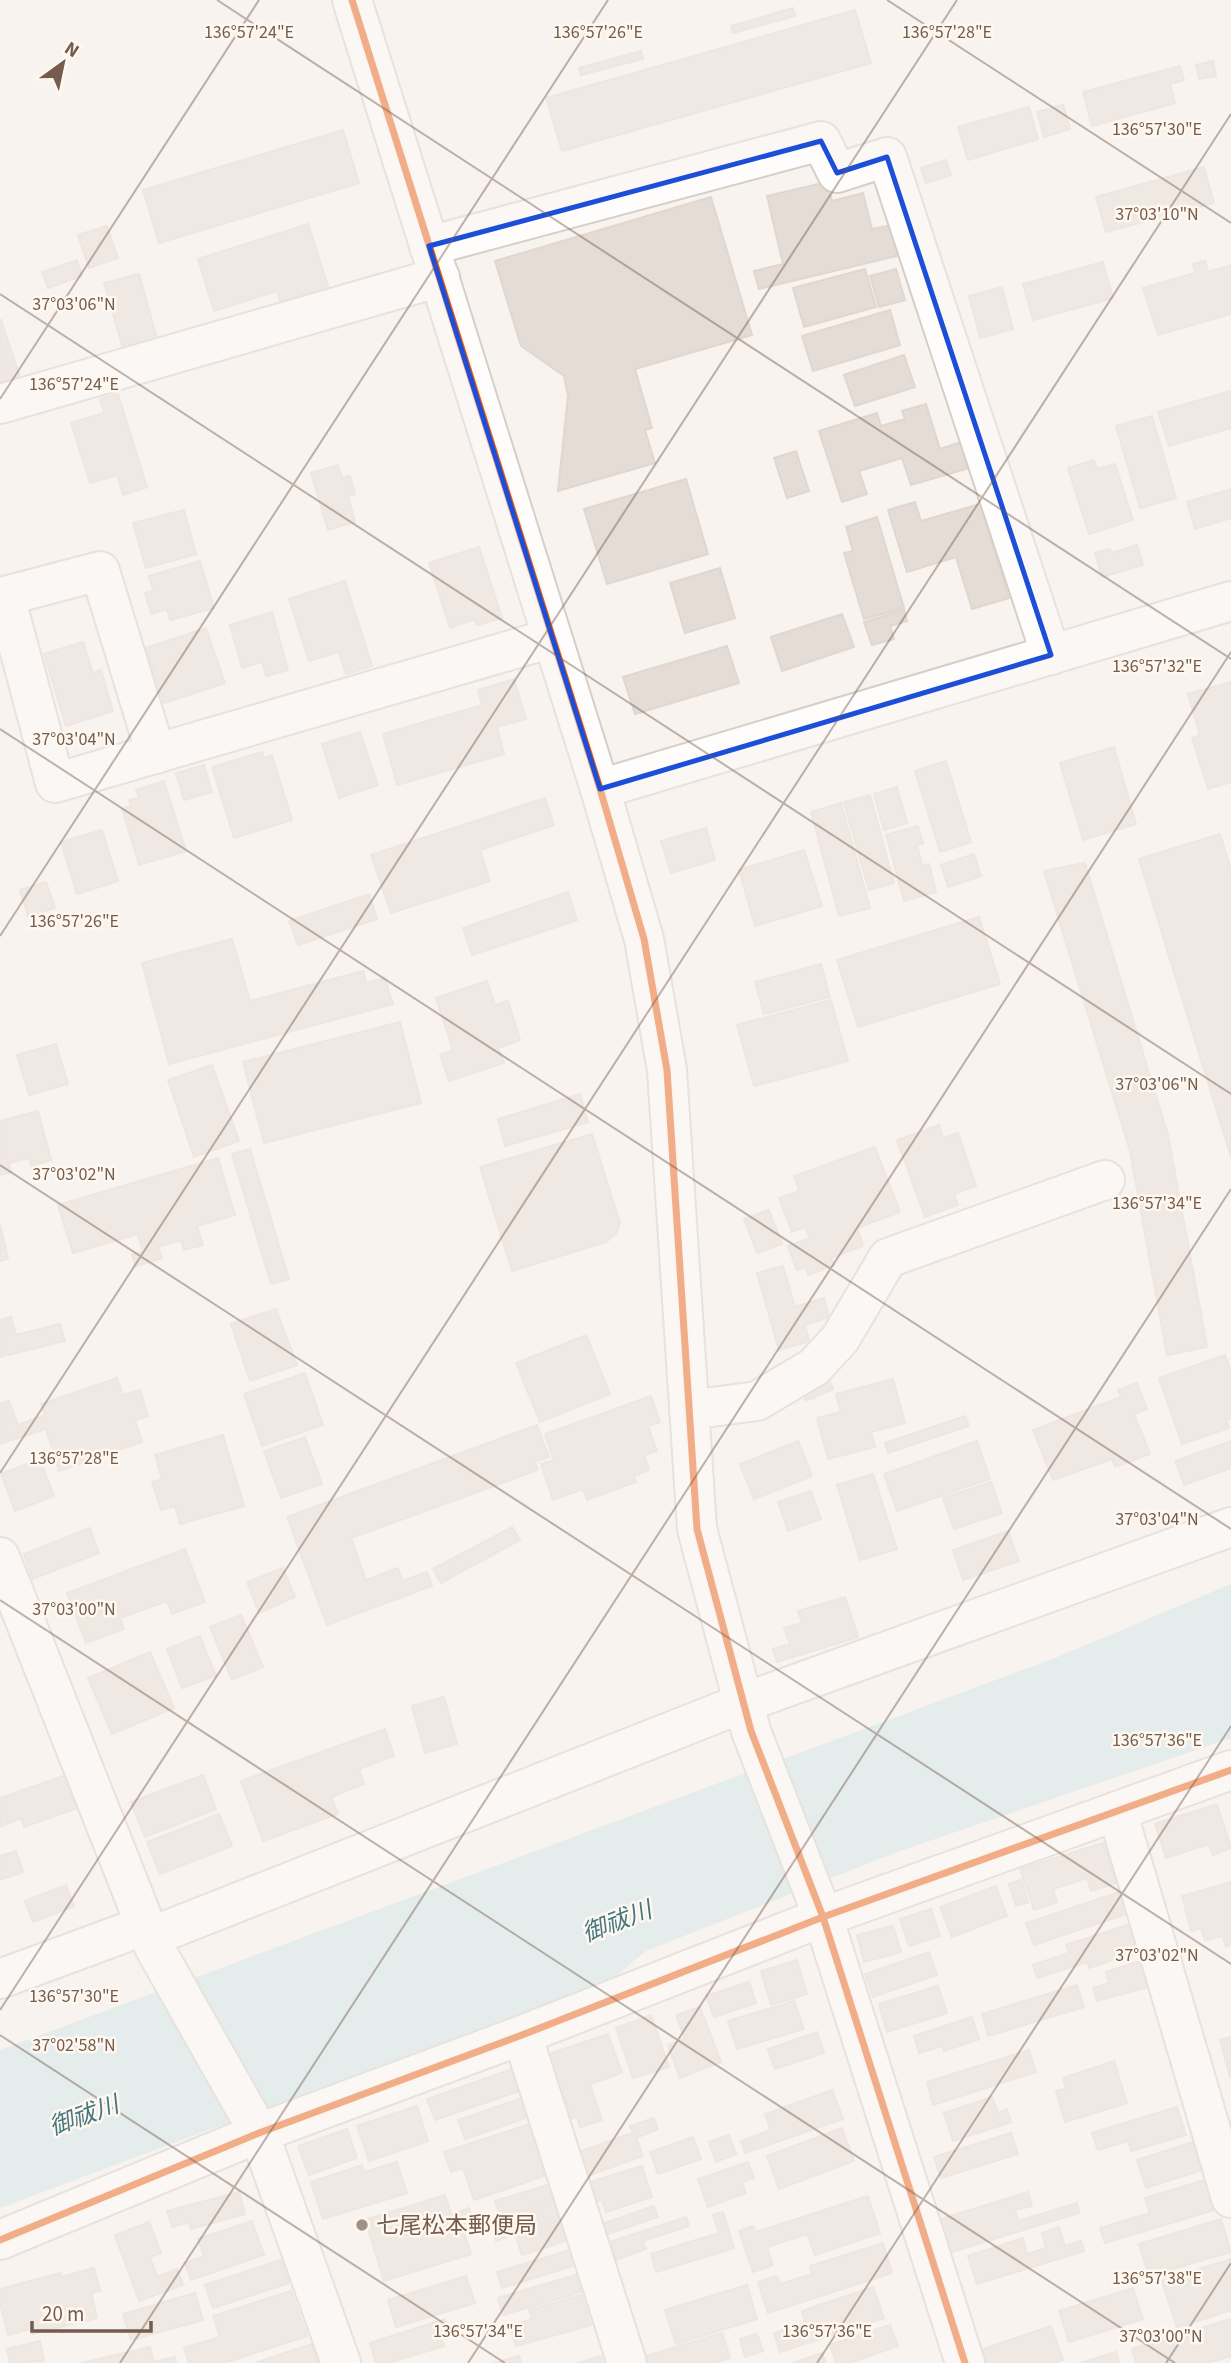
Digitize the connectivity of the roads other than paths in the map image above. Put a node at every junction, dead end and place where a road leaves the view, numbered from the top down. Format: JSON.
{"nodes":[{"id":1,"x":352,"y":0,"type":"edge"},
{"id":2,"x":435,"y":262,"type":"junction"},
{"id":3,"x":0,"y":404,"type":"edge"},
{"id":4,"x":1231,"y":601,"type":"edge"},
{"id":5,"x":552,"y":638,"type":"junction"},
{"id":6,"x":1051,"y":654,"type":"junction"},
{"id":7,"x":156,"y":754,"type":"junction"},
{"id":8,"x":600,"y":789,"type":"junction"},
{"id":9,"x":1105,"y":1180,"type":"dead end"},
{"id":10,"x":689,"y":1410,"type":"junction"},
{"id":11,"x":1231,"y":1527,"type":"edge"},
{"id":12,"x":0,"y":1557,"type":"edge"},
{"id":13,"x":747,"y":1717,"type":"junction"},
{"id":14,"x":1231,"y":1770,"type":"edge"},
{"id":15,"x":1117,"y":1811,"type":"junction"},
{"id":16,"x":823,"y":1917,"type":"junction"},
{"id":17,"x":150,"y":1936,"type":"junction"},
{"id":18,"x":0,"y":1979,"type":"edge"},
{"id":19,"x":522,"y":2035,"type":"junction"},
{"id":20,"x":259,"y":2133,"type":"junction"},
{"id":21,"x":1231,"y":2198,"type":"edge"},
{"id":22,"x":0,"y":2240,"type":"edge"},
{"id":23,"x":341,"y":2363,"type":"edge"},
{"id":24,"x":628,"y":2363,"type":"edge"},
{"id":25,"x":965,"y":2363,"type":"edge"}],
"edges":[{"from":1,"to":2,"type":"street"},
{"from":2,"to":3,"type":"street"},
{"from":2,"to":5,"type":"street"},
{"from":2,"to":6,"type":"street"},
{"from":4,"to":6,"type":"street"},
{"from":5,"to":7,"type":"street"},
{"from":5,"to":8,"type":"street"},
{"from":6,"to":8,"type":"street"},
{"from":7,"to":7,"type":"street"},
{"from":8,"to":10,"type":"street"},
{"from":9,"to":10,"type":"street"},
{"from":10,"to":13,"type":"street"},
{"from":11,"to":13,"type":"street"},
{"from":12,"to":17,"type":"street"},
{"from":13,"to":16,"type":"street"},
{"from":13,"to":17,"type":"street"},
{"from":14,"to":15,"type":"street"},
{"from":15,"to":16,"type":"street"},
{"from":15,"to":21,"type":"street"},
{"from":16,"to":19,"type":"street"},
{"from":16,"to":25,"type":"street"},
{"from":17,"to":18,"type":"street"},
{"from":17,"to":20,"type":"street"},
{"from":19,"to":20,"type":"street"},
{"from":19,"to":24,"type":"street"},
{"from":20,"to":22,"type":"street"},
{"from":20,"to":23,"type":"street"}]}
